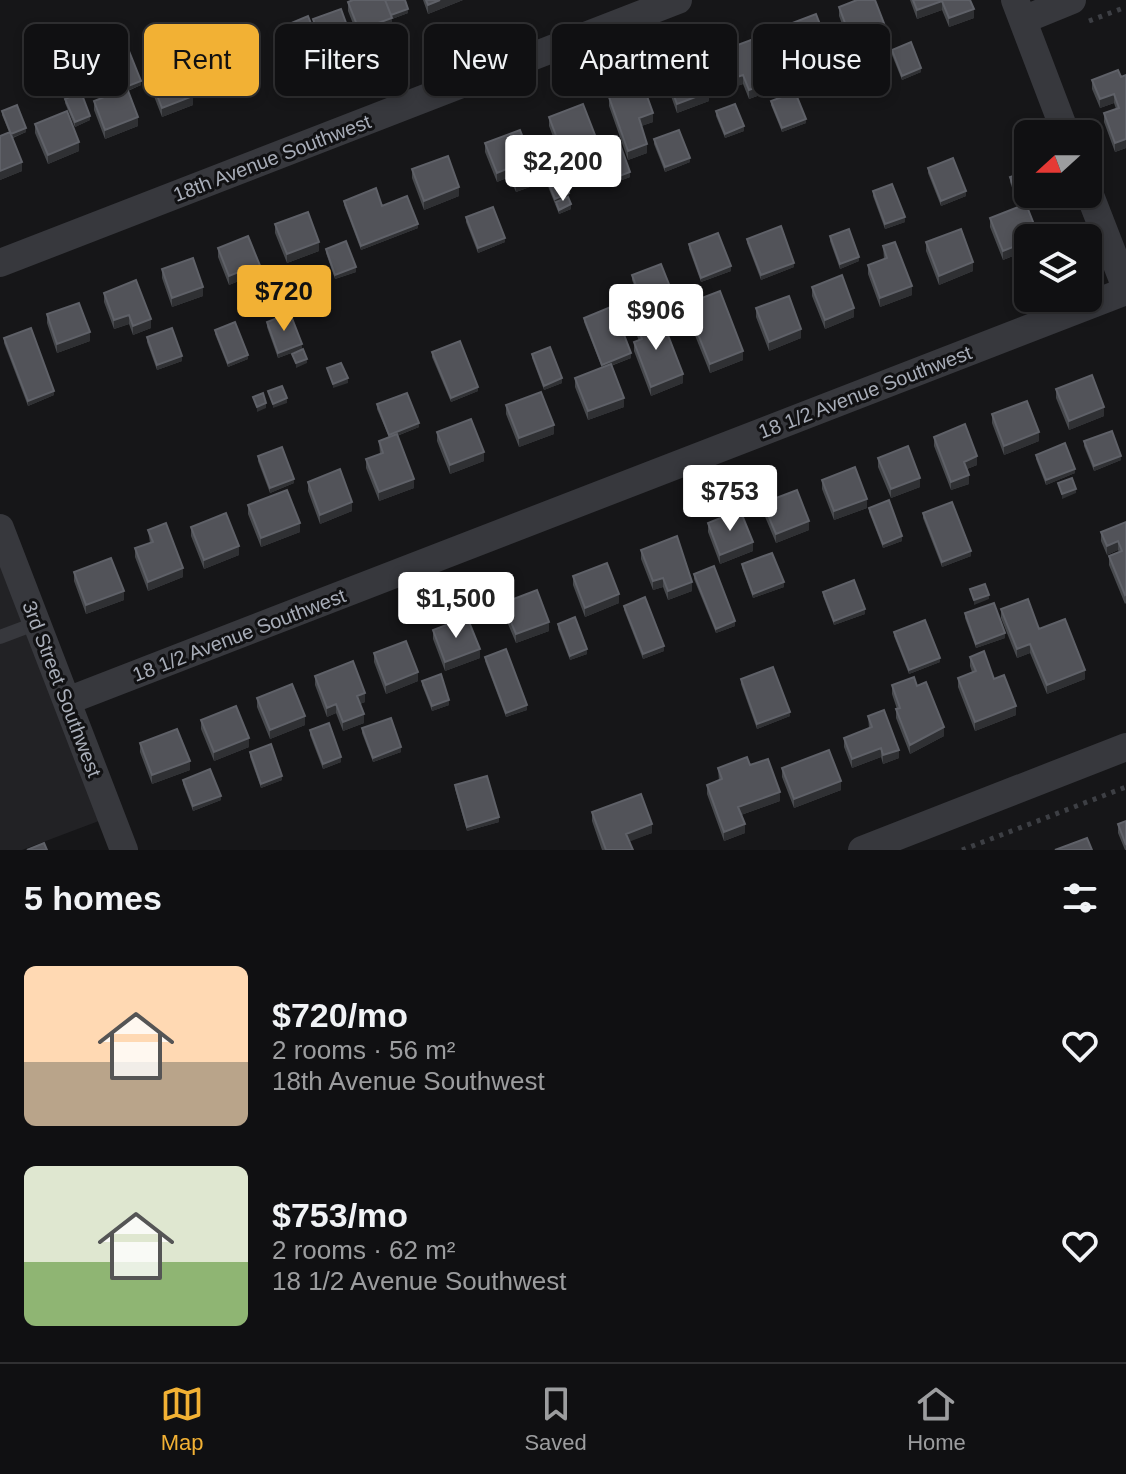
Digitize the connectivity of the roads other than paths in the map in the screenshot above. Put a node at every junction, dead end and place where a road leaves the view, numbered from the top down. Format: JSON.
{"nodes":[{"id":1,"x":678,"y":0,"type":"edge"},
{"id":2,"x":1072,"y":0,"type":"edge"},
{"id":3,"x":1019,"y":10,"type":"edge"},
{"id":4,"x":1061,"y":120,"type":"edge"},
{"id":5,"x":1095,"y":208,"type":"edge"},
{"id":6,"x":0,"y":263,"type":"edge"},
{"id":7,"x":1126,"y":289,"type":"edge"},
{"id":8,"x":0,"y":528,"type":"edge"},
{"id":9,"x":37,"y":623,"type":"junction"},
{"id":10,"x":0,"y":637,"type":"edge"},
{"id":11,"x":67,"y":701,"type":"junction"},
{"id":12,"x":1126,"y":747,"type":"edge"},
{"id":13,"x":124,"y":850,"type":"edge"},
{"id":14,"x":862,"y":850,"type":"edge"}],
"edges":[{"from":1,"to":6,"type":"street","name":"18th Avenue Southwest"},
{"from":2,"to":3,"type":"street"},
{"from":3,"to":4,"type":"street"},
{"from":5,"to":7,"type":"street"},
{"from":7,"to":11,"type":"street","name":"18 1/2 Avenue Southwest"},
{"from":8,"to":9,"type":"street","name":"3rd Street Southwest"},
{"from":9,"to":10,"type":"lane"},
{"from":9,"to":11,"type":"street","name":"3rd Street Southwest"},
{"from":11,"to":13,"type":"street","name":"3rd Street Southwest"},
{"from":12,"to":14,"type":"street"}]}
